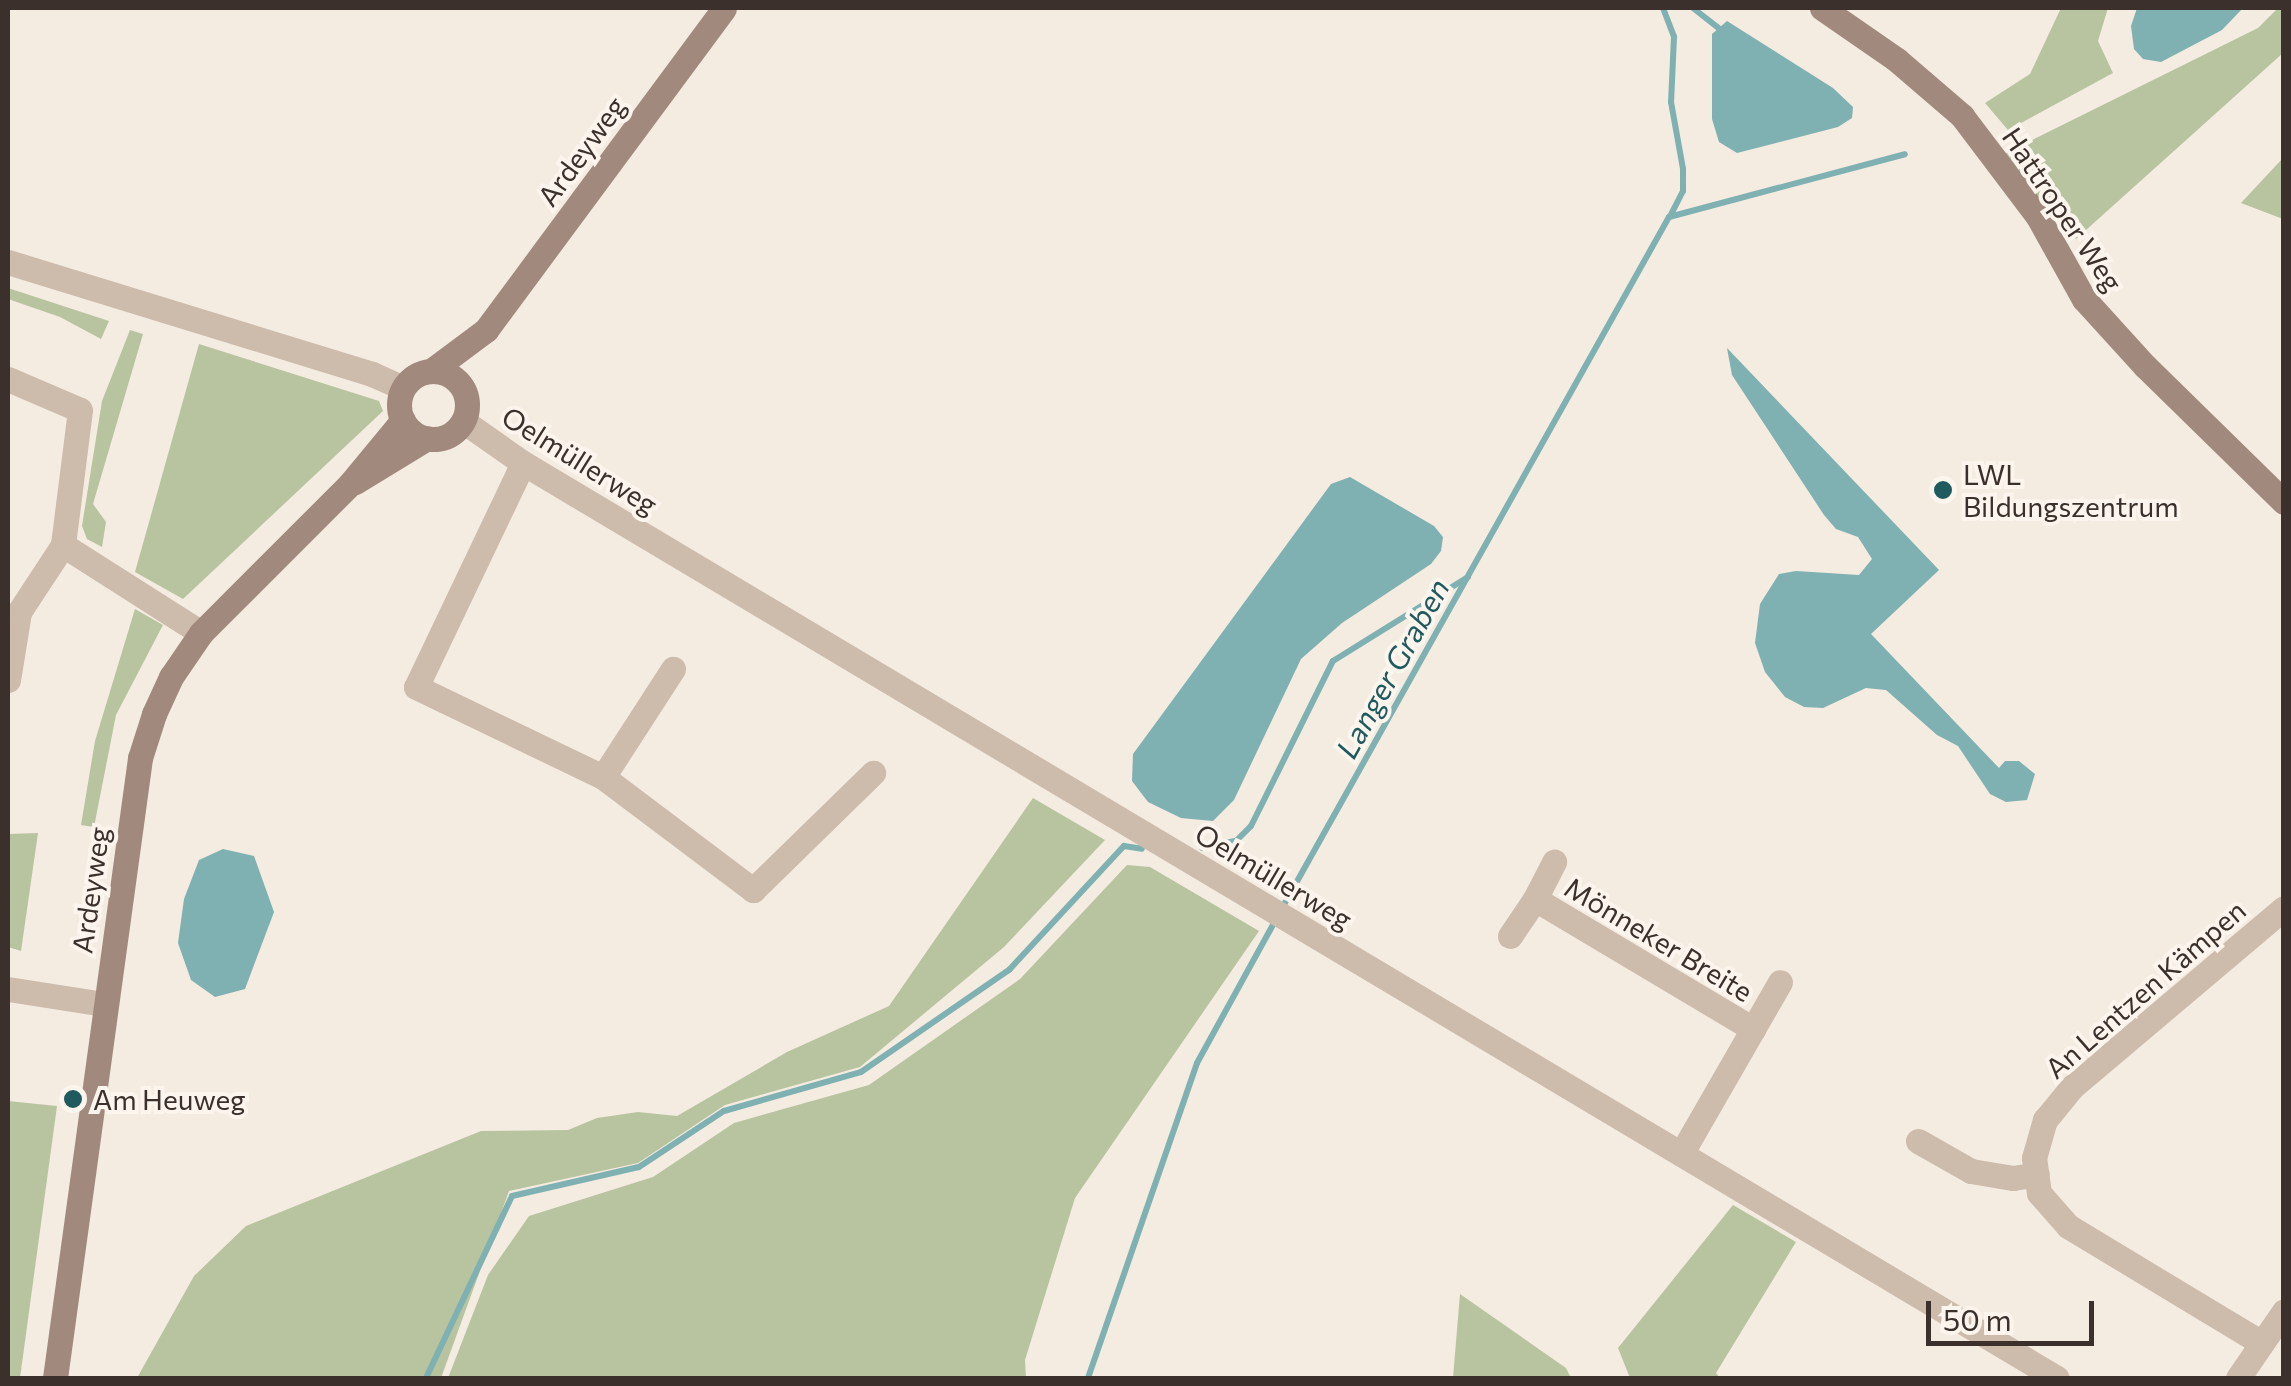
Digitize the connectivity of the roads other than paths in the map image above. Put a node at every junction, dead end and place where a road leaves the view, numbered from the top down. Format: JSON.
{"nodes":[{"id":1,"x":724,"y":8,"type":"edge"},
{"id":2,"x":1822,"y":8,"type":"edge"},
{"id":3,"x":8,"y":262,"type":"edge"},
{"id":4,"x":486,"y":330,"type":"junction"},
{"id":5,"x":430,"y":371,"type":"junction"},
{"id":6,"x":8,"y":379,"type":"edge"},
{"id":7,"x":403,"y":388,"type":"junction"},
{"id":8,"x":464,"y":392,"type":"junction"},
{"id":9,"x":402,"y":420,"type":"junction"},
{"id":10,"x":463,"y":421,"type":"junction"},
{"id":11,"x":428,"y":438,"type":"junction"},
{"id":12,"x":522,"y":463,"type":"junction"},
{"id":13,"x":350,"y":484,"type":"junction"},
{"id":14,"x":2284,"y":502,"type":"edge"},
{"id":15,"x":64,"y":546,"type":"junction"},
{"id":16,"x":201,"y":633,"type":"junction"},
{"id":17,"x":673,"y":669,"type":"dead end"},
{"id":18,"x":8,"y":680,"type":"edge"},
{"id":19,"x":873,"y":774,"type":"dead end"},
{"id":20,"x":603,"y":777,"type":"junction"},
{"id":21,"x":1554,"y":862,"type":"dead end"},
{"id":22,"x":1535,"y":900,"type":"junction"},
{"id":23,"x":2284,"y":908,"type":"edge"},
{"id":24,"x":1510,"y":936,"type":"dead end"},
{"id":25,"x":1780,"y":982,"type":"dead end"},
{"id":26,"x":8,"y":989,"type":"edge"},
{"id":27,"x":104,"y":1004,"type":"junction"},
{"id":28,"x":1753,"y":1029,"type":"junction"},
{"id":29,"x":1918,"y":1141,"type":"dead end"},
{"id":30,"x":1680,"y":1154,"type":"junction"},
{"id":31,"x":2036,"y":1174,"type":"junction"},
{"id":32,"x":2284,"y":1311,"type":"edge"},
{"id":33,"x":2260,"y":1342,"type":"junction"},
{"id":34,"x":55,"y":1378,"type":"edge"},
{"id":35,"x":2057,"y":1378,"type":"edge"},
{"id":36,"x":2238,"y":1378,"type":"edge"}],
"edges":[{"from":1,"to":4,"type":"main road","name":"Ardeyweg"},
{"from":2,"to":14,"type":"main road","name":"Hattroper Weg"},
{"from":3,"to":7,"type":"street"},
{"from":4,"to":5,"type":"main road","name":"Ardeyweg"},
{"from":4,"to":8,"type":"main road","name":"Ardeyweg"},
{"from":5,"to":7,"type":"main road"},
{"from":5,"to":8,"type":"main road"},
{"from":6,"to":15,"type":"street"},
{"from":7,"to":9,"type":"main road"},
{"from":8,"to":10,"type":"main road","name":"Oelmüllerweg"},
{"from":9,"to":11,"type":"main road"},
{"from":9,"to":13,"type":"main road","name":"Ardeyweg"},
{"from":10,"to":11,"type":"main road","name":"Oelmüllerweg"},
{"from":10,"to":12,"type":"street","name":"Oelmüllerweg"},
{"from":11,"to":13,"type":"main road","name":"Ardeyweg"},
{"from":12,"to":20,"type":"street"},
{"from":12,"to":30,"type":"street","name":"Oelmüllerweg"},
{"from":13,"to":16,"type":"main road","name":"Ardeyweg"},
{"from":15,"to":16,"type":"street"},
{"from":15,"to":18,"type":"street"},
{"from":16,"to":27,"type":"main road","name":"Ardeyweg"},
{"from":17,"to":20,"type":"street"},
{"from":19,"to":20,"type":"street"},
{"from":21,"to":22,"type":"street","name":"Mönneker Breite"},
{"from":22,"to":24,"type":"street","name":"Mönneker Breite"},
{"from":22,"to":28,"type":"street","name":"Mönneker Breite"},
{"from":23,"to":31,"type":"street","name":"An Lentzen Kämpen"},
{"from":25,"to":28,"type":"street","name":"Mönneker Breite"},
{"from":26,"to":27,"type":"street"},
{"from":27,"to":34,"type":"main road","name":"Ardeyweg"},
{"from":28,"to":30,"type":"street","name":"Mönneker Breite"},
{"from":29,"to":31,"type":"street"},
{"from":30,"to":35,"type":"street","name":"Oelmüllerweg"},
{"from":31,"to":33,"type":"street"},
{"from":32,"to":33,"type":"street"},
{"from":33,"to":36,"type":"street"}]}
